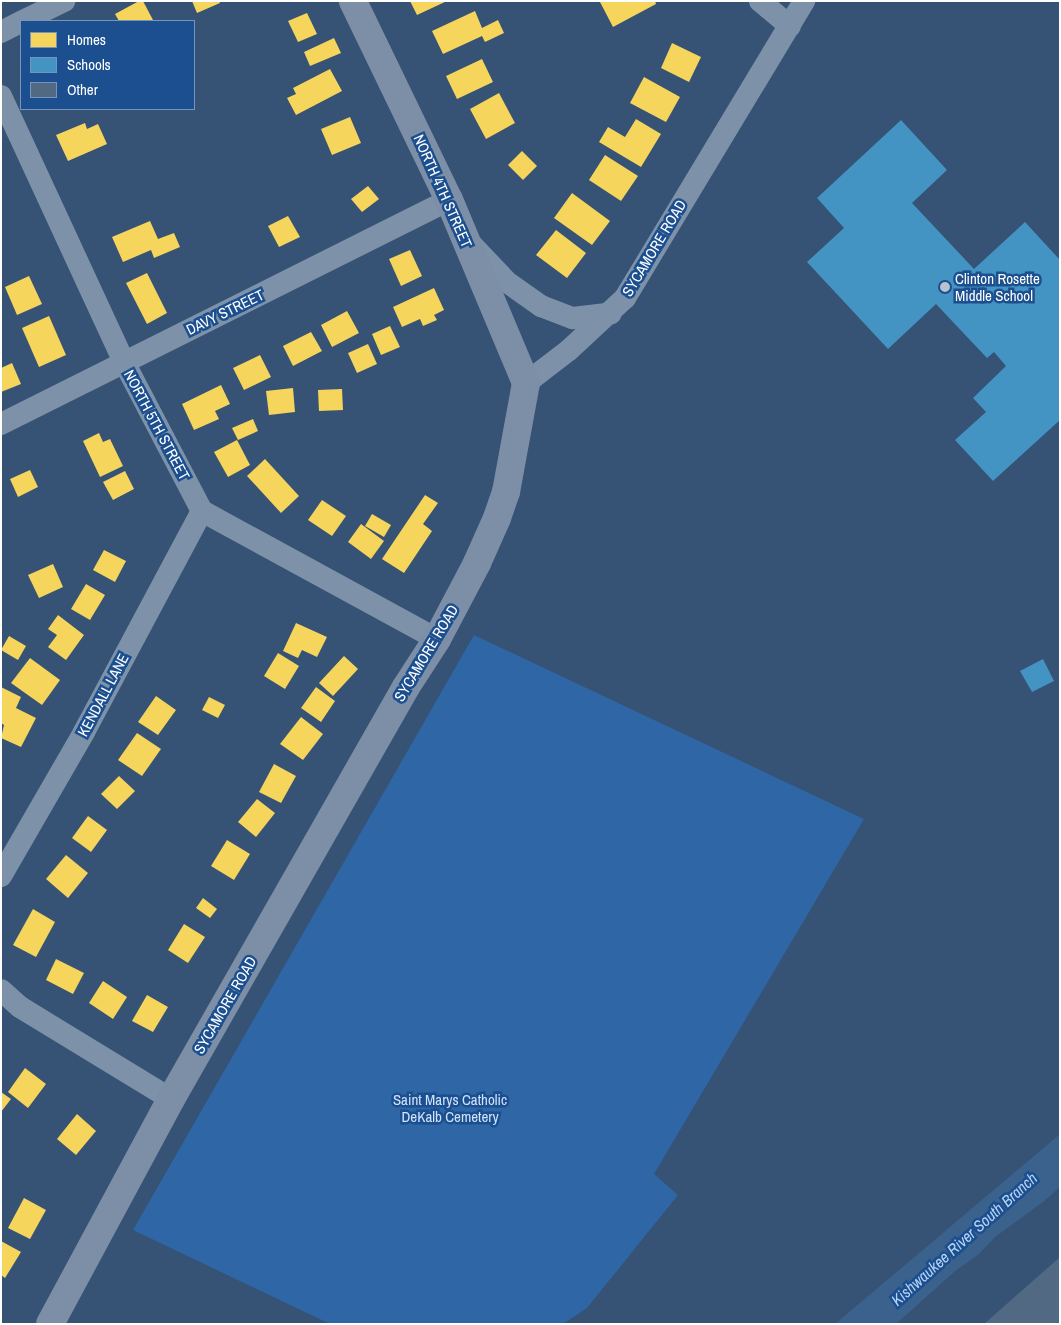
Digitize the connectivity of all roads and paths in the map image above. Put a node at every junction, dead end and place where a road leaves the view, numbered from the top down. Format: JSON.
{"nodes":[{"id":1,"x":64,"y":1,"type":"edge"},
{"id":2,"x":353,"y":1,"type":"edge"},
{"id":3,"x":760,"y":1,"type":"edge"},
{"id":4,"x":804,"y":1,"type":"edge"},
{"id":5,"x":26,"y":20,"type":"edge"},
{"id":6,"x":20,"y":23,"type":"edge"},
{"id":7,"x":790,"y":26,"type":"junction"},
{"id":8,"x":1,"y":32,"type":"edge"},
{"id":9,"x":1,"y":96,"type":"edge"},
{"id":10,"x":449,"y":200,"type":"junction"},
{"id":11,"x":464,"y":237,"type":"junction"},
{"id":12,"x":611,"y":314,"type":"junction"},
{"id":13,"x":124,"y":362,"type":"junction"},
{"id":14,"x":526,"y":383,"type":"junction"},
{"id":15,"x":1,"y":424,"type":"edge"},
{"id":16,"x":202,"y":511,"type":"junction"},
{"id":17,"x":437,"y":639,"type":"junction"},
{"id":18,"x":1,"y":876,"type":"edge"},
{"id":19,"x":1,"y":990,"type":"edge"},
{"id":20,"x":172,"y":1099,"type":"junction"},
{"id":21,"x":50,"y":1324,"type":"edge"}],
"edges":[{"from":1,"to":5,"type":"street"},
{"from":2,"to":10,"type":"main road","name":"NORTH 4TH STREET"},
{"from":3,"to":7,"type":"street"},
{"from":4,"to":7,"type":"street","name":"SYCAMORE ROAD"},
{"from":6,"to":8,"type":"street"},
{"from":7,"to":12,"type":"street","name":"SYCAMORE ROAD"},
{"from":9,"to":13,"type":"street","name":"NORTH 5TH STREET"},
{"from":10,"to":11,"type":"main road","name":"NORTH 4TH STREET"},
{"from":10,"to":13,"type":"street","name":"DAVY STREET"},
{"from":11,"to":12,"type":"street"},
{"from":11,"to":14,"type":"main road","name":"NORTH 4TH STREET"},
{"from":12,"to":14,"type":"street","name":"SYCAMORE ROAD"},
{"from":13,"to":15,"type":"street","name":"DAVY STREET"},
{"from":13,"to":16,"type":"street","name":"NORTH 5TH STREET"},
{"from":14,"to":17,"type":"main road","name":"SYCAMORE ROAD"},
{"from":16,"to":17,"type":"street"},
{"from":16,"to":18,"type":"street","name":"KENDALL LANE"},
{"from":17,"to":20,"type":"main road","name":"SYCAMORE ROAD"},
{"from":19,"to":20,"type":"street"},
{"from":20,"to":21,"type":"main road","name":"SYCAMORE ROAD"}]}
